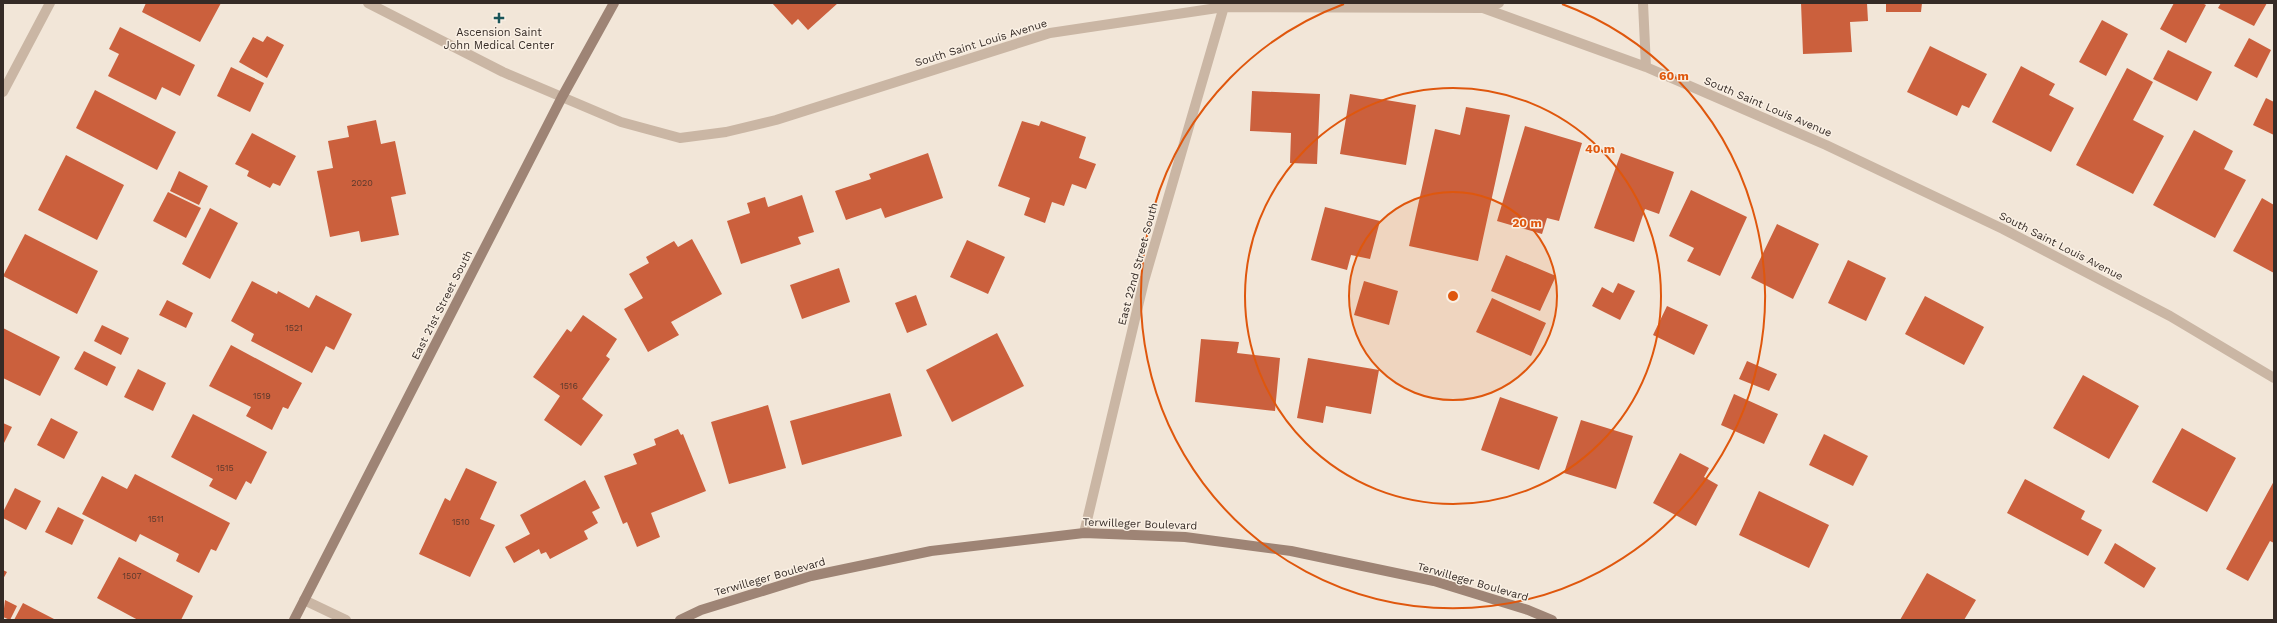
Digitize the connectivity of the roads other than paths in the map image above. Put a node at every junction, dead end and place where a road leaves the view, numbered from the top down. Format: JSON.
{"nodes":[{"id":1,"x":50,"y":3,"type":"edge"},
{"id":2,"x":368,"y":3,"type":"edge"},
{"id":3,"x":614,"y":3,"type":"edge"},
{"id":4,"x":1499,"y":3,"type":"edge"},
{"id":5,"x":1643,"y":3,"type":"edge"},
{"id":6,"x":1225,"y":5,"type":"edge"},
{"id":7,"x":1483,"y":8,"type":"junction"},
{"id":8,"x":1646,"y":68,"type":"junction"},
{"id":9,"x":3,"y":92,"type":"edge"},
{"id":10,"x":562,"y":97,"type":"junction"},
{"id":11,"x":2274,"y":378,"type":"edge"},
{"id":12,"x":1084,"y":533,"type":"junction"},
{"id":13,"x":304,"y":600,"type":"junction"},
{"id":14,"x":294,"y":620,"type":"edge"},
{"id":15,"x":346,"y":620,"type":"edge"},
{"id":16,"x":680,"y":620,"type":"edge"},
{"id":17,"x":1552,"y":620,"type":"edge"}],
"edges":[{"from":1,"to":9,"type":"street"},
{"from":2,"to":10,"type":"street","name":"South Saint Louis Avenue"},
{"from":3,"to":10,"type":"street","name":"East 21st Street South"},
{"from":4,"to":7,"type":"street"},
{"from":5,"to":8,"type":"street"},
{"from":6,"to":7,"type":"street","name":"South Saint Louis Avenue"},
{"from":6,"to":10,"type":"street","name":"South Saint Louis Avenue"},
{"from":6,"to":12,"type":"street","name":"East 22nd Street South"},
{"from":7,"to":8,"type":"street","name":"South Saint Louis Avenue"},
{"from":8,"to":11,"type":"street","name":"South Saint Louis Avenue"},
{"from":10,"to":13,"type":"street","name":"East 21st Street South"},
{"from":12,"to":16,"type":"street","name":"Terwilleger Boulevard"},
{"from":12,"to":17,"type":"street","name":"Terwilleger Boulevard"},
{"from":13,"to":14,"type":"street","name":"East 21st Street South"},
{"from":13,"to":15,"type":"street"}]}
